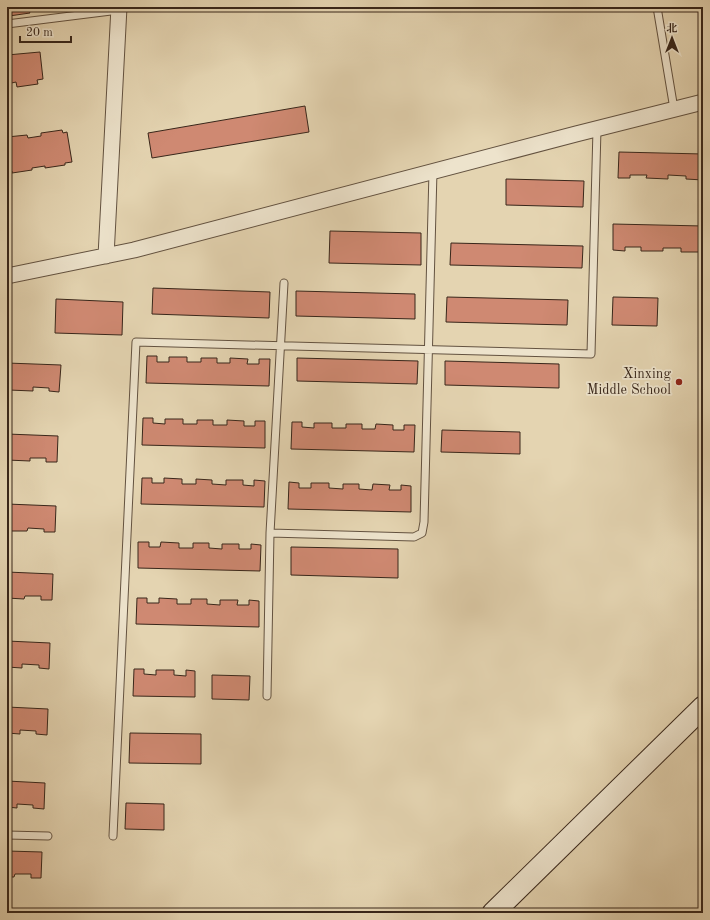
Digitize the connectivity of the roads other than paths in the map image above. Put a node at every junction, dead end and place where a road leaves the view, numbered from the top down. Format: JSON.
{"nodes":[{"id":1,"x":657,"y":7,"type":"edge"},
{"id":2,"x":119,"y":8,"type":"edge"},
{"id":3,"x":7,"y":24,"type":"edge"},
{"id":4,"x":703,"y":102,"type":"edge"},
{"id":5,"x":674,"y":109,"type":"junction"},
{"id":6,"x":597,"y":129,"type":"junction"},
{"id":7,"x":433,"y":172,"type":"junction"},
{"id":8,"x":106,"y":256,"type":"junction"},
{"id":9,"x":7,"y":276,"type":"edge"},
{"id":10,"x":284,"y":283,"type":"dead end"},
{"id":11,"x":280,"y":346,"type":"junction"},
{"id":12,"x":428,"y":350,"type":"junction"},
{"id":13,"x":270,"y":533,"type":"junction"},
{"id":14,"x":267,"y":696,"type":"dead end"},
{"id":15,"x":703,"y":706,"type":"edge"},
{"id":16,"x":7,"y":834,"type":"edge"},
{"id":17,"x":48,"y":836,"type":"dead end"},
{"id":18,"x":113,"y":836,"type":"dead end"},
{"id":19,"x":493,"y":913,"type":"edge"}],
"edges":[{"from":1,"to":5,"type":"lane"},
{"from":2,"to":3,"type":"lane"},
{"from":2,"to":8,"type":"street"},
{"from":4,"to":5,"type":"street"},
{"from":5,"to":6,"type":"street"},
{"from":6,"to":7,"type":"street"},
{"from":6,"to":12,"type":"lane"},
{"from":7,"to":8,"type":"street"},
{"from":7,"to":12,"type":"lane"},
{"from":8,"to":9,"type":"street"},
{"from":10,"to":11,"type":"lane"},
{"from":11,"to":12,"type":"lane"},
{"from":11,"to":13,"type":"lane"},
{"from":11,"to":18,"type":"lane"},
{"from":12,"to":13,"type":"lane"},
{"from":13,"to":14,"type":"lane"},
{"from":15,"to":19,"type":"street"},
{"from":16,"to":17,"type":"lane"}]}
